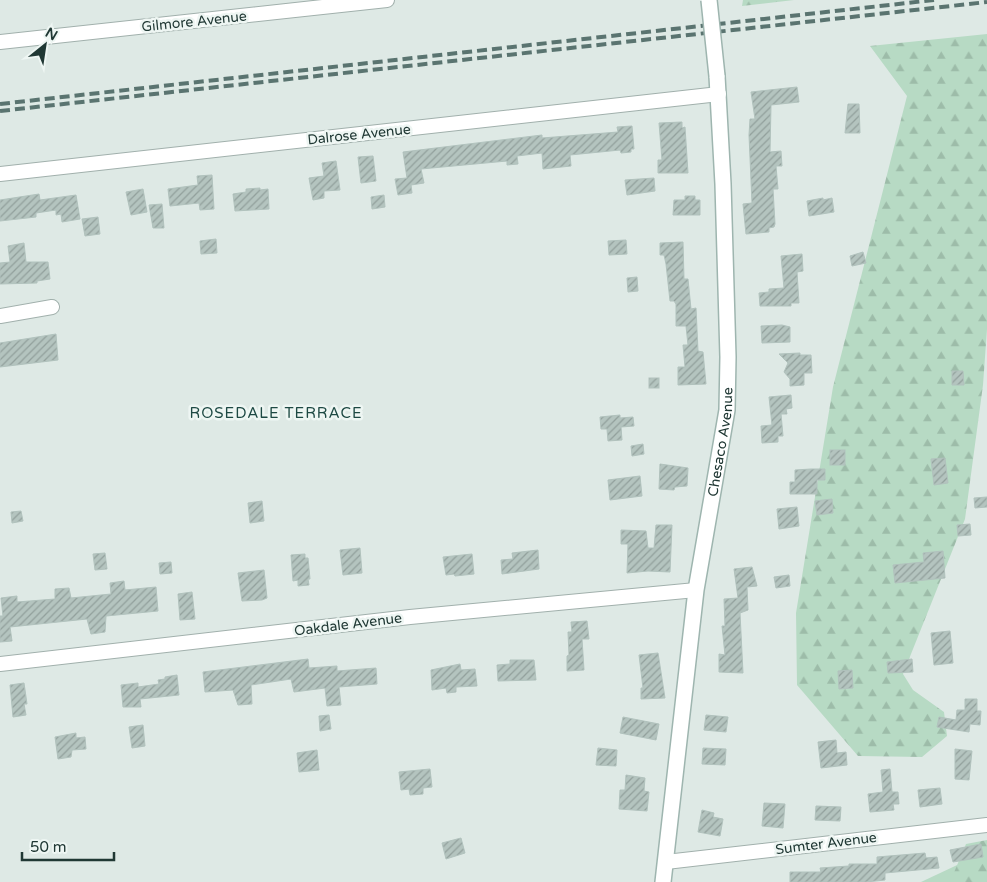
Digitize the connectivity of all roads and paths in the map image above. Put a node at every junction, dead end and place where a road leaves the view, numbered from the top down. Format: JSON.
{"nodes":[{"id":1,"x":387,"y":0,"type":"edge"},
{"id":2,"x":709,"y":0,"type":"edge"},
{"id":3,"x":0,"y":42,"type":"edge"},
{"id":4,"x":719,"y":94,"type":"junction"},
{"id":5,"x":0,"y":174,"type":"edge"},
{"id":6,"x":52,"y":307,"type":"dead end"},
{"id":7,"x":0,"y":316,"type":"edge"},
{"id":8,"x":696,"y":590,"type":"junction"},
{"id":9,"x":0,"y":664,"type":"edge"},
{"id":10,"x":987,"y":824,"type":"edge"},
{"id":11,"x":666,"y":862,"type":"junction"},
{"id":12,"x":663,"y":882,"type":"edge"}],
"edges":[{"from":1,"to":3,"type":"street","name":"Gilmore Avenue"},
{"from":2,"to":4,"type":"street","name":"Chesaco Avenue","bridge":true},
{"from":4,"to":5,"type":"street","name":"Dalrose Avenue"},
{"from":4,"to":8,"type":"street","name":"Chesaco Avenue"},
{"from":6,"to":7,"type":"street"},
{"from":8,"to":9,"type":"street","name":"Oakdale Avenue"},
{"from":8,"to":11,"type":"street","name":"Chesaco Avenue"},
{"from":10,"to":11,"type":"street","name":"Sumter Avenue"},
{"from":11,"to":12,"type":"street","name":"Chesaco Avenue"}]}
